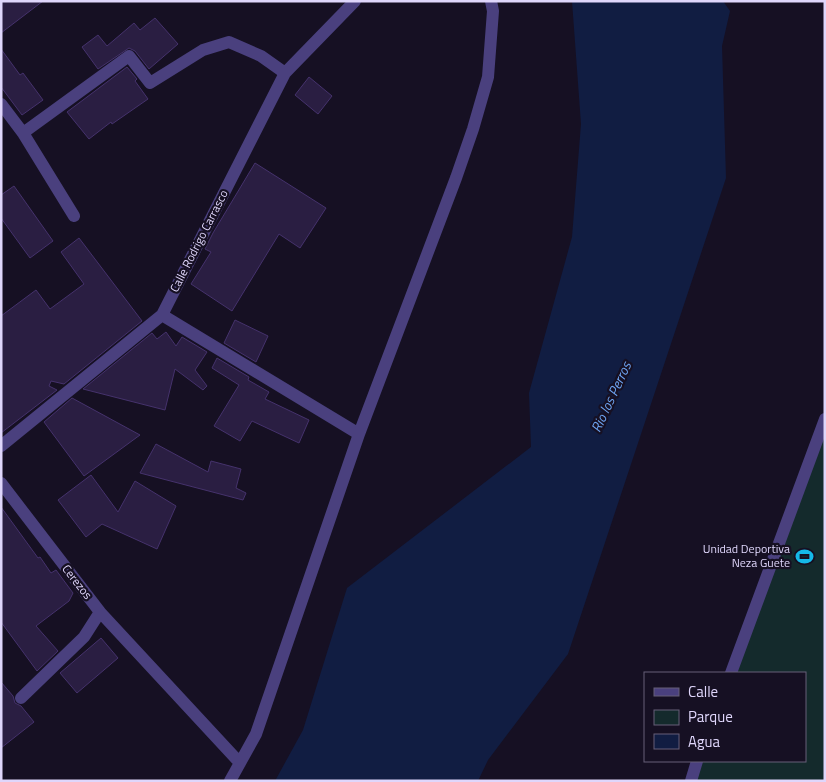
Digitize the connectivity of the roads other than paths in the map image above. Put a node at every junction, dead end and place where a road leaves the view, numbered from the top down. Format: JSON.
{"nodes":[{"id":1,"x":355,"y":1,"type":"edge"},
{"id":2,"x":491,"y":1,"type":"edge"},
{"id":3,"x":285,"y":74,"type":"junction"},
{"id":4,"x":1,"y":104,"type":"edge"},
{"id":5,"x":23,"y":133,"type":"junction"},
{"id":6,"x":74,"y":216,"type":"dead end"},
{"id":7,"x":162,"y":315,"type":"junction"},
{"id":8,"x":825,"y":419,"type":"edge"},
{"id":9,"x":359,"y":434,"type":"junction"},
{"id":10,"x":1,"y":446,"type":"edge"},
{"id":11,"x":1,"y":483,"type":"edge"},
{"id":12,"x":100,"y":612,"type":"junction"},
{"id":13,"x":731,"y":672,"type":"edge"},
{"id":14,"x":21,"y":698,"type":"dead end"},
{"id":15,"x":240,"y":762,"type":"junction"},
{"id":16,"x":697,"y":762,"type":"edge"},
{"id":17,"x":230,"y":781,"type":"edge"},
{"id":18,"x":690,"y":781,"type":"edge"}],
"edges":[{"from":1,"to":3,"type":"street","name":"Calle Rodrigo Carrasco"},
{"from":2,"to":9,"type":"street"},
{"from":3,"to":5,"type":"street"},
{"from":3,"to":7,"type":"street","name":"Calle Rodrigo Carrasco"},
{"from":4,"to":5,"type":"street"},
{"from":5,"to":6,"type":"street"},
{"from":7,"to":9,"type":"street"},
{"from":7,"to":10,"type":"street","name":"Calle Rodrigo Carrasco"},
{"from":8,"to":13,"type":"street"},
{"from":9,"to":15,"type":"street"},
{"from":11,"to":12,"type":"street","name":"Cerezos"},
{"from":12,"to":14,"type":"street","name":"Cerezos"},
{"from":12,"to":15,"type":"street"},
{"from":15,"to":17,"type":"street"},
{"from":16,"to":18,"type":"street"}]}
